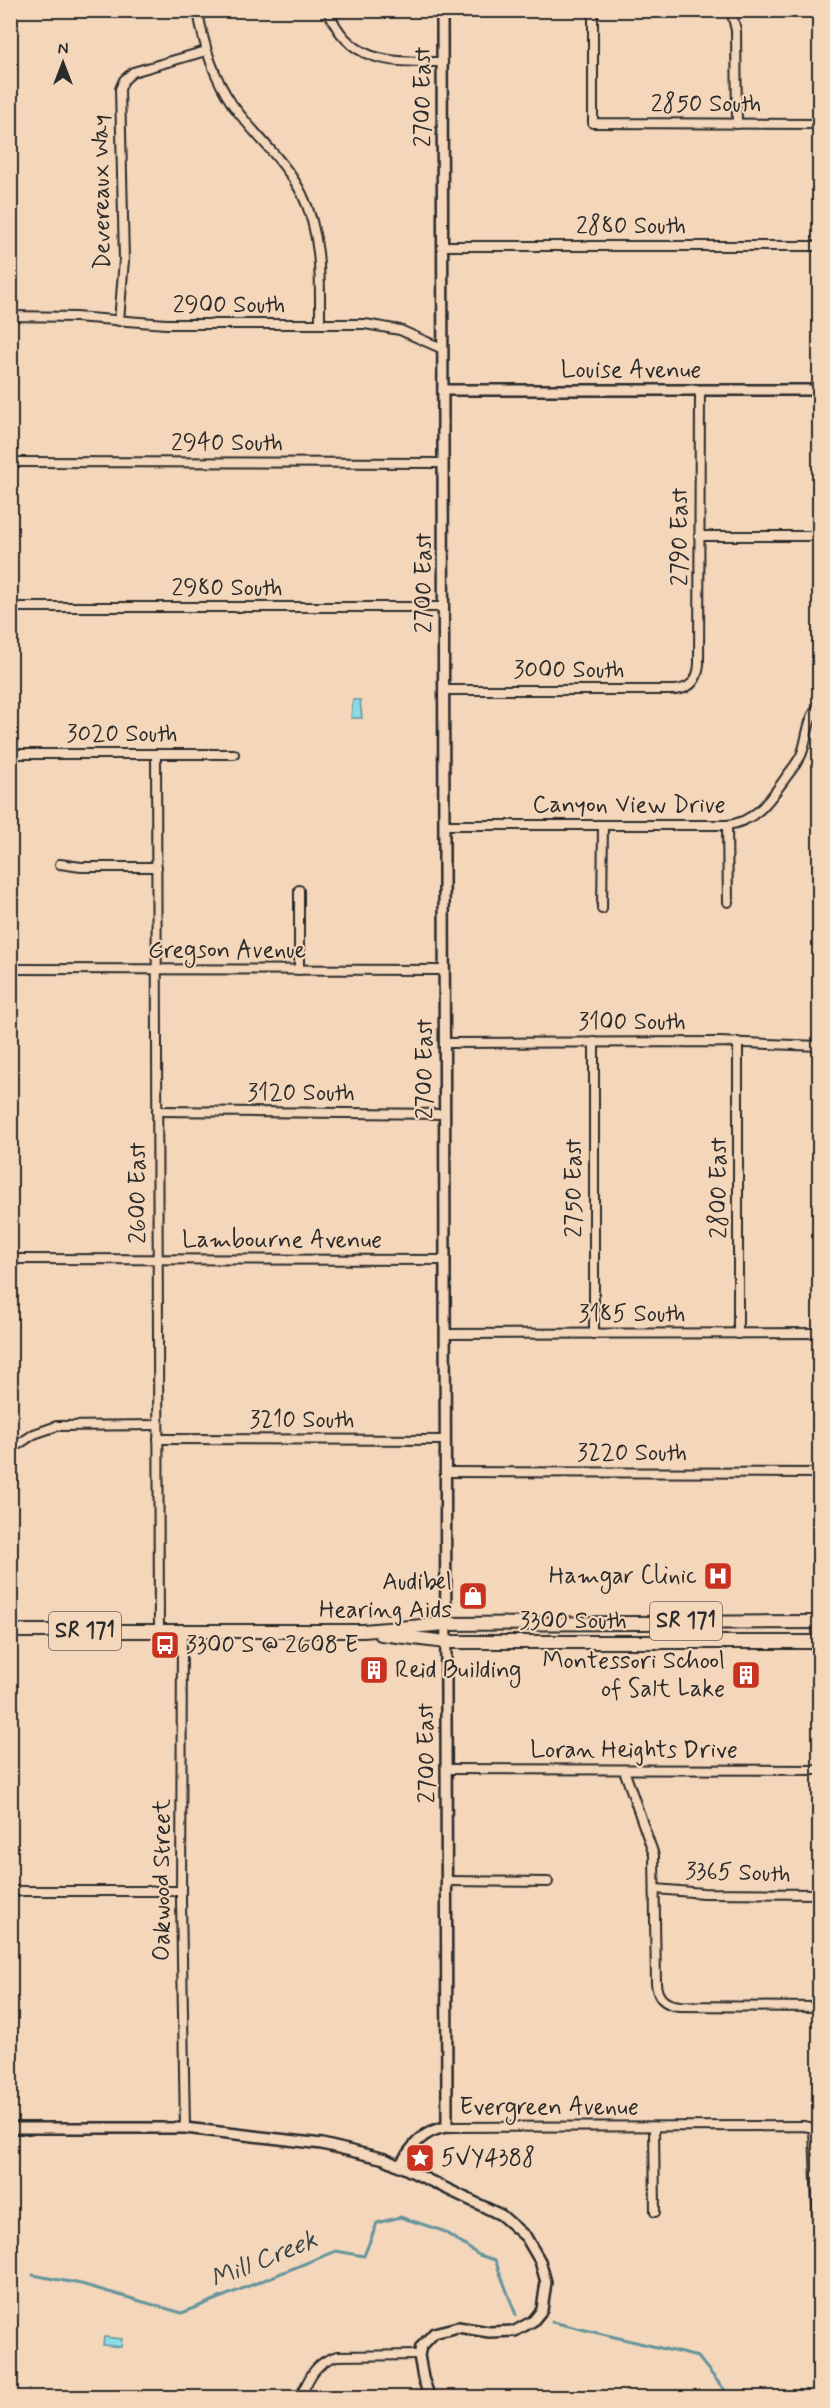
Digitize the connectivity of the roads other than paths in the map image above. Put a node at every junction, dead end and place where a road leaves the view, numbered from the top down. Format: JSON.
{"nodes":[{"id":1,"x":198,"y":10,"type":"edge"},
{"id":2,"x":328,"y":10,"type":"edge"},
{"id":3,"x":442,"y":10,"type":"edge"},
{"id":4,"x":593,"y":10,"type":"edge"},
{"id":5,"x":733,"y":15,"type":"edge"},
{"id":6,"x":206,"y":51,"type":"junction"},
{"id":7,"x":442,"y":62,"type":"junction"},
{"id":8,"x":737,"y":124,"type":"junction"},
{"id":9,"x":819,"y":124,"type":"edge"},
{"id":10,"x":443,"y":246,"type":"junction"},
{"id":11,"x":819,"y":246,"type":"edge"},
{"id":12,"x":10,"y":316,"type":"edge"},
{"id":13,"x":119,"y":321,"type":"junction"},
{"id":14,"x":320,"y":324,"type":"junction"},
{"id":15,"x":443,"y":349,"type":"junction"},
{"id":16,"x":443,"y":390,"type":"junction"},
{"id":17,"x":699,"y":390,"type":"junction"},
{"id":18,"x":819,"y":390,"type":"edge"},
{"id":19,"x":10,"y":462,"type":"edge"},
{"id":20,"x":443,"y":463,"type":"junction"},
{"id":21,"x":699,"y":536,"type":"junction"},
{"id":22,"x":819,"y":536,"type":"edge"},
{"id":23,"x":10,"y":607,"type":"edge"},
{"id":24,"x":444,"y":608,"type":"junction"},
{"id":25,"x":693,"y":683,"type":"joint"},
{"id":26,"x":444,"y":690,"type":"junction"},
{"id":27,"x":819,"y":705,"type":"edge"},
{"id":28,"x":10,"y":754,"type":"edge"},
{"id":29,"x":156,"y":754,"type":"junction"},
{"id":30,"x":234,"y":754,"type":"dead end"},
{"id":31,"x":444,"y":825,"type":"junction"},
{"id":32,"x":603,"y":825,"type":"junction"},
{"id":33,"x":727,"y":825,"type":"junction"},
{"id":34,"x":60,"y":864,"type":"dead end"},
{"id":35,"x":157,"y":867,"type":"junction"},
{"id":36,"x":299,"y":890,"type":"dead end"},
{"id":37,"x":728,"y":902,"type":"dead end"},
{"id":38,"x":602,"y":909,"type":"dead end"},
{"id":39,"x":10,"y":969,"type":"edge"},
{"id":40,"x":157,"y":969,"type":"junction"},
{"id":41,"x":300,"y":969,"type":"junction"},
{"id":42,"x":444,"y":970,"type":"junction"},
{"id":43,"x":594,"y":1042,"type":"junction"},
{"id":44,"x":738,"y":1042,"type":"junction"},
{"id":45,"x":444,"y":1043,"type":"junction"},
{"id":46,"x":819,"y":1046,"type":"edge"},
{"id":47,"x":157,"y":1112,"type":"junction"},
{"id":48,"x":445,"y":1114,"type":"junction"},
{"id":49,"x":10,"y":1259,"type":"edge"},
{"id":50,"x":158,"y":1259,"type":"junction"},
{"id":51,"x":445,"y":1260,"type":"junction"},
{"id":52,"x":445,"y":1334,"type":"junction"},
{"id":53,"x":594,"y":1334,"type":"junction"},
{"id":54,"x":738,"y":1334,"type":"junction"},
{"id":55,"x":819,"y":1334,"type":"edge"},
{"id":56,"x":158,"y":1425,"type":"junction"},
{"id":57,"x":158,"y":1439,"type":"junction"},
{"id":58,"x":445,"y":1440,"type":"junction"},
{"id":59,"x":13,"y":1448,"type":"edge"},
{"id":60,"x":445,"y":1472,"type":"junction"},
{"id":61,"x":819,"y":1473,"type":"edge"},
{"id":62,"x":819,"y":1622,"type":"edge"},
{"id":63,"x":446,"y":1624,"type":"junction"},
{"id":64,"x":10,"y":1631,"type":"edge"},
{"id":65,"x":159,"y":1631,"type":"junction"},
{"id":66,"x":182,"y":1631,"type":"junction"},
{"id":67,"x":363,"y":1631,"type":"junction"},
{"id":68,"x":446,"y":1642,"type":"junction"},
{"id":69,"x":819,"y":1642,"type":"edge"},
{"id":70,"x":447,"y":1769,"type":"junction"},
{"id":71,"x":624,"y":1770,"type":"junction"},
{"id":72,"x":819,"y":1770,"type":"edge"},
{"id":73,"x":447,"y":1881,"type":"junction"},
{"id":74,"x":548,"y":1882,"type":"dead end"},
{"id":75,"x":656,"y":1889,"type":"junction"},
{"id":76,"x":10,"y":1891,"type":"edge"},
{"id":77,"x":181,"y":1891,"type":"junction"},
{"id":78,"x":819,"y":1894,"type":"edge"},
{"id":79,"x":819,"y":2007,"type":"edge"},
{"id":80,"x":447,"y":2127,"type":"junction"},
{"id":81,"x":654,"y":2127,"type":"junction"},
{"id":82,"x":10,"y":2128,"type":"edge"},
{"id":83,"x":185,"y":2128,"type":"junction"},
{"id":84,"x":817,"y":2129,"type":"edge"},
{"id":85,"x":400,"y":2165,"type":"junction"},
{"id":86,"x":655,"y":2212,"type":"dead end"},
{"id":87,"x":819,"y":2289,"type":"edge"},
{"id":88,"x":419,"y":2355,"type":"junction"},
{"id":89,"x":300,"y":2397,"type":"edge"},
{"id":90,"x":430,"y":2397,"type":"edge"}],
"edges":[{"from":1,"to":6,"type":"street"},
{"from":2,"to":7,"type":"street"},
{"from":3,"to":7,"type":"street","name":"2700 East"},
{"from":4,"to":8,"type":"street","name":"2850 South"},
{"from":5,"to":8,"type":"street"},
{"from":6,"to":13,"type":"street","name":"Devereaux Way"},
{"from":6,"to":14,"type":"street"},
{"from":7,"to":10,"type":"street","name":"2700 East"},
{"from":8,"to":9,"type":"street","name":"2850 South"},
{"from":10,"to":11,"type":"street","name":"2880 South"},
{"from":10,"to":15,"type":"street","name":"2700 East"},
{"from":12,"to":13,"type":"street","name":"2900 South"},
{"from":13,"to":14,"type":"street","name":"2900 South"},
{"from":14,"to":15,"type":"street","name":"2900 South"},
{"from":15,"to":16,"type":"street","name":"2700 East"},
{"from":16,"to":17,"type":"street","name":"Louise Avenue"},
{"from":16,"to":20,"type":"street","name":"2700 East"},
{"from":17,"to":18,"type":"street","name":"Louise Avenue"},
{"from":17,"to":21,"type":"street","name":"2790 East"},
{"from":19,"to":20,"type":"street","name":"2940 South"},
{"from":20,"to":24,"type":"street","name":"2700 East"},
{"from":21,"to":22,"type":"street"},
{"from":21,"to":25,"type":"street","name":"2790 East"},
{"from":23,"to":24,"type":"street","name":"2980 South"},
{"from":24,"to":26,"type":"street","name":"2700 East"},
{"from":25,"to":26,"type":"street","name":"3000 South"},
{"from":26,"to":31,"type":"street","name":"2700 East"},
{"from":27,"to":33,"type":"street","name":"Canyon View Drive"},
{"from":28,"to":29,"type":"street","name":"3020 South"},
{"from":29,"to":30,"type":"street","name":"3020 South"},
{"from":29,"to":35,"type":"street","name":"2600 East"},
{"from":31,"to":32,"type":"street","name":"Canyon View Drive"},
{"from":31,"to":42,"type":"street","name":"2700 East"},
{"from":32,"to":33,"type":"street","name":"Canyon View Drive"},
{"from":32,"to":38,"type":"street"},
{"from":33,"to":37,"type":"street"},
{"from":34,"to":35,"type":"street"},
{"from":35,"to":40,"type":"street","name":"2600 East"},
{"from":36,"to":41,"type":"street"},
{"from":39,"to":40,"type":"street","name":"Gregson Avenue"},
{"from":40,"to":41,"type":"street","name":"Gregson Avenue"},
{"from":40,"to":47,"type":"street","name":"2600 East"},
{"from":41,"to":42,"type":"street","name":"Gregson Avenue"},
{"from":42,"to":45,"type":"street","name":"2700 East"},
{"from":43,"to":44,"type":"street","name":"3100 South"},
{"from":43,"to":45,"type":"street","name":"3100 South"},
{"from":43,"to":53,"type":"street","name":"2750 East"},
{"from":44,"to":46,"type":"street","name":"3100 South"},
{"from":44,"to":54,"type":"street","name":"2800 East"},
{"from":45,"to":48,"type":"street","name":"2700 East"},
{"from":47,"to":48,"type":"street","name":"3120 South"},
{"from":47,"to":50,"type":"street","name":"2600 East"},
{"from":48,"to":51,"type":"street","name":"2700 East"},
{"from":49,"to":50,"type":"street","name":"Lambourne Avenue"},
{"from":50,"to":51,"type":"street","name":"Lambourne Avenue"},
{"from":50,"to":56,"type":"street","name":"2600 East"},
{"from":51,"to":52,"type":"street","name":"2700 East"},
{"from":52,"to":53,"type":"street","name":"3185 South"},
{"from":52,"to":58,"type":"street","name":"2700 East"},
{"from":53,"to":54,"type":"street","name":"3185 South"},
{"from":54,"to":55,"type":"street","name":"3185 South"},
{"from":56,"to":57,"type":"street","name":"2600 East"},
{"from":56,"to":59,"type":"street"},
{"from":57,"to":58,"type":"street","name":"3210 South"},
{"from":57,"to":65,"type":"street","name":"2600 East"},
{"from":58,"to":60,"type":"street","name":"2700 East"},
{"from":60,"to":61,"type":"street","name":"3220 South"},
{"from":60,"to":63,"type":"street","name":"2700 East"},
{"from":62,"to":63,"type":"main road","name":"3300 South","number":"SR 171"},
{"from":63,"to":67,"type":"main road","name":"3300 South","number":"SR 171"},
{"from":63,"to":68,"type":"street","name":"2700 East"},
{"from":64,"to":65,"type":"main road","name":"3300 South","number":"SR 171"},
{"from":65,"to":66,"type":"main road","name":"3300 South","number":"SR 171"},
{"from":66,"to":67,"type":"main road","name":"3300 South","number":"SR 171"},
{"from":66,"to":77,"type":"street","name":"Oakwood Street"},
{"from":67,"to":68,"type":"main road","name":"3300 South","number":"SR 171"},
{"from":68,"to":69,"type":"main road","name":"3300 South","number":"SR 171"},
{"from":68,"to":70,"type":"street","name":"2700 East"},
{"from":70,"to":71,"type":"street","name":"Loran Heights Drive"},
{"from":70,"to":73,"type":"street","name":"2700 East"},
{"from":71,"to":72,"type":"street","name":"Loran Heights Drive"},
{"from":71,"to":75,"type":"street"},
{"from":73,"to":74,"type":"street"},
{"from":73,"to":80,"type":"street","name":"2700 East"},
{"from":75,"to":78,"type":"street","name":"3365 South"},
{"from":75,"to":79,"type":"street"},
{"from":76,"to":77,"type":"street"},
{"from":77,"to":83,"type":"street","name":"Oakwood Street"},
{"from":80,"to":81,"type":"street","name":"Evergreen Avenue"},
{"from":80,"to":85,"type":"street","name":"Evergreen Avenue"},
{"from":81,"to":84,"type":"street","name":"Evergreen Avenue"},
{"from":81,"to":86,"type":"street"},
{"from":82,"to":83,"type":"street"},
{"from":83,"to":85,"type":"street"},
{"from":84,"to":87,"type":"street"},
{"from":85,"to":88,"type":"street"},
{"from":88,"to":89,"type":"street"},
{"from":88,"to":90,"type":"street"}]}
